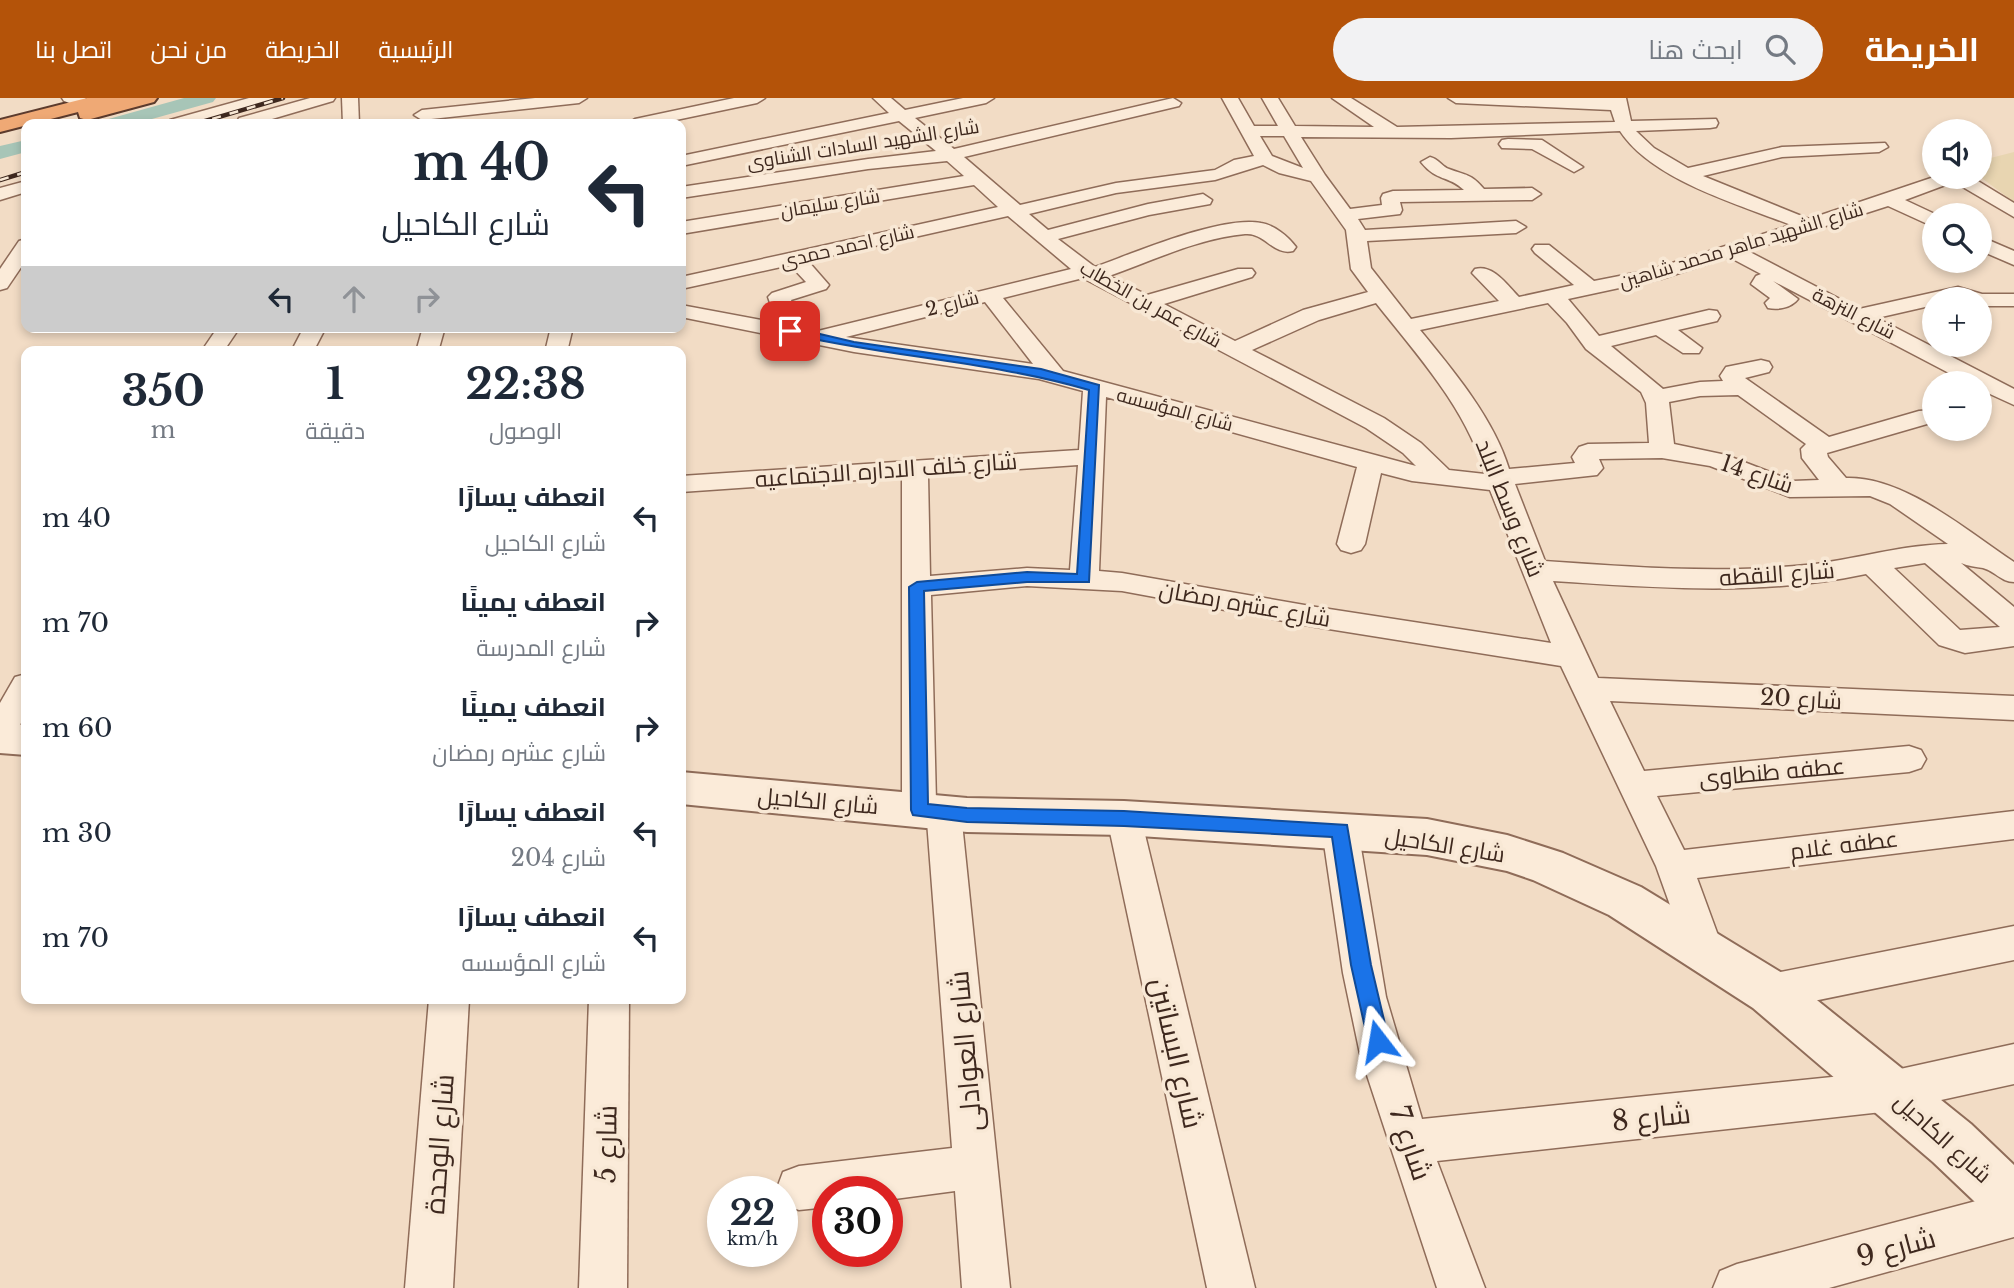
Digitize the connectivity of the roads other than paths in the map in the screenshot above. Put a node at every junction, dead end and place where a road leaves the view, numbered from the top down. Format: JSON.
{"nodes":[{"id":1,"x":110,"y":98,"type":"edge"},
{"id":2,"x":147,"y":98,"type":"edge"},
{"id":3,"x":266,"y":98,"type":"edge"},
{"id":4,"x":327,"y":98,"type":"edge"},
{"id":5,"x":351,"y":98,"type":"edge"},
{"id":6,"x":457,"y":98,"type":"edge"},
{"id":7,"x":668,"y":98,"type":"edge"},
{"id":8,"x":757,"y":98,"type":"edge"},
{"id":9,"x":881,"y":98,"type":"edge"},
{"id":10,"x":986,"y":98,"type":"edge"},
{"id":11,"x":1230,"y":98,"type":"edge"},
{"id":12,"x":1270,"y":98,"type":"edge"},
{"id":13,"x":1340,"y":98,"type":"edge"},
{"id":14,"x":1456,"y":98,"type":"edge"},
{"id":15,"x":78,"y":101,"type":"edge"},
{"id":16,"x":586,"y":102,"type":"edge"},
{"id":17,"x":1618,"y":102,"type":"edge"},
{"id":18,"x":1173,"y":103,"type":"dead end"},
{"id":19,"x":423,"y":110,"type":"edge"},
{"id":20,"x":684,"y":114,"type":"junction"},
{"id":21,"x":904,"y":116,"type":"junction"},
{"id":22,"x":31,"y":119,"type":"edge"},
{"id":23,"x":67,"y":119,"type":"edge"},
{"id":24,"x":193,"y":119,"type":"edge"},
{"id":25,"x":275,"y":119,"type":"edge"},
{"id":26,"x":351,"y":119,"type":"edge"},
{"id":27,"x":660,"y":119,"type":"edge"},
{"id":28,"x":1710,"y":123,"type":"dead end"},
{"id":29,"x":1625,"y":126,"type":"junction"},
{"id":30,"x":1520,"y":130,"type":"junction"},
{"id":31,"x":1250,"y":131,"type":"junction"},
{"id":32,"x":1291,"y":131,"type":"junction"},
{"id":33,"x":1395,"y":133,"type":"junction"},
{"id":34,"x":1533,"y":143,"type":"junction"},
{"id":35,"x":1489,"y":146,"type":"dead end"},
{"id":36,"x":1880,"y":147,"type":"dead end"},
{"id":37,"x":951,"y":155,"type":"junction"},
{"id":38,"x":1265,"y":159,"type":"junction"},
{"id":39,"x":686,"y":160,"type":"edge"},
{"id":40,"x":1430,"y":162,"type":"dead end"},
{"id":41,"x":1574,"y":167,"type":"dead end"},
{"id":42,"x":1686,"y":174,"type":"junction"},
{"id":43,"x":1317,"y":177,"type":"junction"},
{"id":44,"x":979,"y":179,"type":"junction"},
{"id":45,"x":1512,"y":179,"type":"dead end"},
{"id":46,"x":1922,"y":187,"type":"edge"},
{"id":47,"x":21,"y":188,"type":"edge"},
{"id":48,"x":1978,"y":189,"type":"edge"},
{"id":49,"x":686,"y":192,"type":"edge"},
{"id":50,"x":0,"y":194,"type":"edge"},
{"id":51,"x":1480,"y":194,"type":"junction"},
{"id":52,"x":1532,"y":194,"type":"junction"},
{"id":53,"x":1203,"y":200,"type":"dead end"},
{"id":54,"x":1889,"y":200,"type":"junction"},
{"id":55,"x":1549,"y":206,"type":"dead end"},
{"id":56,"x":1014,"y":211,"type":"junction"},
{"id":57,"x":2014,"y":211,"type":"edge"},
{"id":58,"x":1922,"y":215,"type":"edge"},
{"id":59,"x":1807,"y":225,"type":"junction"},
{"id":60,"x":1352,"y":226,"type":"junction"},
{"id":61,"x":686,"y":227,"type":"edge"},
{"id":62,"x":1516,"y":227,"type":"dead end"},
{"id":63,"x":1044,"y":237,"type":"junction"},
{"id":64,"x":1286,"y":247,"type":"dead end"},
{"id":65,"x":1992,"y":248,"type":"edge"},
{"id":66,"x":1542,"y":249,"type":"dead end"},
{"id":67,"x":1730,"y":250,"type":"junction"},
{"id":68,"x":21,"y":252,"type":"edge"},
{"id":69,"x":794,"y":258,"type":"junction"},
{"id":70,"x":2014,"y":259,"type":"edge"},
{"id":71,"x":1090,"y":273,"type":"junction"},
{"id":72,"x":1245,"y":273,"type":"dead end"},
{"id":73,"x":1482,"y":273,"type":"dead end"},
{"id":74,"x":1781,"y":276,"type":"junction"},
{"id":75,"x":686,"y":282,"type":"edge"},
{"id":76,"x":0,"y":284,"type":"edge"},
{"id":77,"x":1591,"y":289,"type":"junction"},
{"id":78,"x":989,"y":294,"type":"junction"},
{"id":79,"x":1380,"y":295,"type":"junction"},
{"id":80,"x":1552,"y":296,"type":"junction"},
{"id":81,"x":1992,"y":300,"type":"edge"},
{"id":82,"x":2014,"y":300,"type":"edge"},
{"id":83,"x":1922,"y":301,"type":"edge"},
{"id":84,"x":1144,"y":303,"type":"junction"},
{"id":85,"x":1514,"y":303,"type":"junction"},
{"id":86,"x":1776,"y":303,"type":"dead end"},
{"id":87,"x":686,"y":312,"type":"edge"},
{"id":88,"x":1860,"y":315,"type":"junction"},
{"id":89,"x":1709,"y":316,"type":"dead end"},
{"id":90,"x":1408,"y":326,"type":"junction"},
{"id":91,"x":1660,"y":328,"type":"junction"},
{"id":92,"x":790,"y":331,"type":"junction"},
{"id":93,"x":817,"y":337,"type":"junction"},
{"id":94,"x":1594,"y":344,"type":"junction"},
{"id":95,"x":1691,"y":348,"type":"dead end"},
{"id":96,"x":1235,"y":349,"type":"junction"},
{"id":97,"x":1761,"y":367,"type":"dead end"},
{"id":98,"x":1054,"y":375,"type":"junction"},
{"id":99,"x":1095,"y":388,"type":"junction"},
{"id":100,"x":1741,"y":388,"type":"junction"},
{"id":101,"x":1656,"y":397,"type":"junction"},
{"id":102,"x":2014,"y":398,"type":"edge"},
{"id":103,"x":1922,"y":418,"type":"edge"},
{"id":104,"x":1824,"y":444,"type":"junction"},
{"id":105,"x":1662,"y":450,"type":"junction"},
{"id":106,"x":1091,"y":457,"type":"junction"},
{"id":107,"x":1371,"y":463,"type":"junction"},
{"id":108,"x":915,"y":468,"type":"junction"},
{"id":109,"x":1442,"y":477,"type":"junction"},
{"id":110,"x":1501,"y":481,"type":"junction"},
{"id":111,"x":686,"y":484,"type":"edge"},
{"id":112,"x":1838,"y":486,"type":"junction"},
{"id":113,"x":1351,"y":544,"type":"dead end"},
{"id":114,"x":1931,"y":553,"type":"junction"},
{"id":115,"x":1872,"y":564,"type":"junction"},
{"id":116,"x":1534,"y":570,"type":"junction"},
{"id":117,"x":2013,"y":574,"type":"edge"},
{"id":118,"x":1084,"y":579,"type":"junction"},
{"id":119,"x":917,"y":587,"type":"junction"},
{"id":120,"x":2014,"y":623,"type":"edge"},
{"id":121,"x":2014,"y":636,"type":"edge"},
{"id":122,"x":1572,"y":657,"type":"junction"},
{"id":123,"x":1588,"y":689,"type":"junction"},
{"id":124,"x":21,"y":694,"type":"edge"},
{"id":125,"x":2014,"y":708,"type":"edge"},
{"id":126,"x":0,"y":732,"type":"edge"},
{"id":127,"x":0,"y":738,"type":"edge"},
{"id":128,"x":21,"y":740,"type":"edge"},
{"id":129,"x":1909,"y":759,"type":"dead end"},
{"id":130,"x":1635,"y":785,"type":"junction"},
{"id":131,"x":686,"y":788,"type":"edge"},
{"id":132,"x":932,"y":812,"type":"junction"},
{"id":133,"x":1124,"y":818,"type":"junction"},
{"id":134,"x":2014,"y":825,"type":"edge"},
{"id":135,"x":1340,"y":831,"type":"junction"},
{"id":136,"x":1674,"y":866,"type":"junction"},
{"id":137,"x":2014,"y":943,"type":"edge"},
{"id":138,"x":1704,"y":949,"type":"junction"},
{"id":139,"x":1770,"y":992,"type":"junction"},
{"id":140,"x":449,"y":1004,"type":"edge"},
{"id":141,"x":609,"y":1004,"type":"edge"},
{"id":142,"x":2014,"y":1064,"type":"edge"},
{"id":143,"x":1891,"y":1091,"type":"junction"},
{"id":144,"x":1411,"y":1143,"type":"junction"},
{"id":145,"x":976,"y":1167,"type":"junction"},
{"id":146,"x":799,"y":1188,"type":"dead end"},
{"id":147,"x":2014,"y":1202,"type":"edge"},
{"id":148,"x":2014,"y":1214,"type":"edge"},
{"id":149,"x":429,"y":1288,"type":"edge"},
{"id":150,"x":603,"y":1288,"type":"edge"},
{"id":151,"x":986,"y":1288,"type":"edge"},
{"id":152,"x":1231,"y":1288,"type":"edge"},
{"id":153,"x":1461,"y":1288,"type":"edge"},
{"id":154,"x":1737,"y":1288,"type":"edge"}],
"edges":[{"from":1,"to":15,"type":"highway"},
{"from":2,"to":23,"type":"highway"},
{"from":3,"to":24,"type":"street"},
{"from":4,"to":25,"type":"street"},
{"from":5,"to":26,"type":"street"},
{"from":6,"to":19,"type":"street"},
{"from":7,"to":20,"type":"street"},
{"from":8,"to":20,"type":"street"},
{"from":9,"to":21,"type":"street","name":"شارع عمر بن الخطاب"},
{"from":10,"to":21,"type":"street"},
{"from":11,"to":31,"type":"street"},
{"from":12,"to":32,"type":"street"},
{"from":13,"to":33,"type":"street"},
{"from":14,"to":17,"type":"street"},
{"from":15,"to":22,"type":"highway"},
{"from":16,"to":19,"type":"street"},
{"from":17,"to":29,"type":"street"},
{"from":18,"to":37,"type":"street","name":"شارع الشهيد السادات الشناوى"},
{"from":20,"to":27,"type":"street"},
{"from":21,"to":37,"type":"street","name":"شارع عمر بن الخطاب"},
{"from":21,"to":39,"type":"street"},
{"from":28,"to":29,"type":"street"},
{"from":29,"to":30,"type":"street"},
{"from":29,"to":42,"type":"street"},
{"from":30,"to":33,"type":"street"},
{"from":30,"to":34,"type":"street"},
{"from":31,"to":32,"type":"street"},
{"from":31,"to":38,"type":"street"},
{"from":32,"to":33,"type":"street"},
{"from":32,"to":43,"type":"street"},
{"from":34,"to":35,"type":"street"},
{"from":34,"to":41,"type":"street"},
{"from":36,"to":42,"type":"street"},
{"from":37,"to":44,"type":"street","name":"شارع عمر بن الخطاب"},
{"from":37,"to":49,"type":"street","name":"شارع الشهيد السادات الشناوى"},
{"from":38,"to":43,"type":"street"},
{"from":38,"to":56,"type":"street","name":"شارع احمد حمدى"},
{"from":40,"to":51,"type":"street"},
{"from":42,"to":59,"type":"street"},
{"from":43,"to":60,"type":"street"},
{"from":44,"to":56,"type":"street","name":"شارع عمر بن الخطاب"},
{"from":44,"to":61,"type":"street","name":"شارع سليمان"},
{"from":45,"to":52,"type":"street"},
{"from":46,"to":54,"type":"street","name":"شارع الشهيد ماهر محمد شاهين"},
{"from":47,"to":50,"type":"street"},
{"from":48,"to":57,"type":"street"},
{"from":51,"to":52,"type":"street"},
{"from":51,"to":60,"type":"street"},
{"from":52,"to":55,"type":"street"},
{"from":53,"to":63,"type":"street"},
{"from":54,"to":58,"type":"street"},
{"from":54,"to":59,"type":"street","name":"شارع الشهيد ماهر محمد شاهين"},
{"from":56,"to":63,"type":"street","name":"شارع عمر بن الخطاب"},
{"from":56,"to":69,"type":"street","name":"شارع احمد حمدى"},
{"from":59,"to":67,"type":"street","name":"شارع الشهيد ماهر محمد شاهين"},
{"from":60,"to":62,"type":"street"},
{"from":60,"to":79,"type":"street","name":"شارع وسط البلد"},
{"from":63,"to":71,"type":"street","name":"شارع عمر بن الخطاب"},
{"from":64,"to":71,"type":"street","name":"شارع 2"},
{"from":65,"to":70,"type":"street"},
{"from":66,"to":77,"type":"street"},
{"from":67,"to":74,"type":"street","name":"شارع النزهة"},
{"from":67,"to":77,"type":"street","name":"شارع الشهيد ماهر محمد شاهين"},
{"from":68,"to":76,"type":"street"},
{"from":69,"to":75,"type":"street","name":"شارع احمد حمدى"},
{"from":69,"to":92,"type":"street"},
{"from":71,"to":78,"type":"street","name":"شارع 2"},
{"from":71,"to":84,"type":"street","name":"شارع عمر بن الخطاب"},
{"from":72,"to":84,"type":"street"},
{"from":73,"to":85,"type":"street"},
{"from":74,"to":86,"type":"street"},
{"from":74,"to":88,"type":"street","name":"شارع النزهة"},
{"from":77,"to":80,"type":"street","name":"شارع الشهيد ماهر محمد شاهين"},
{"from":78,"to":93,"type":"street","name":"شارع 2"},
{"from":78,"to":98,"type":"street"},
{"from":79,"to":90,"type":"street","name":"شارع وسط البلد"},
{"from":79,"to":96,"type":"street"},
{"from":80,"to":85,"type":"street","name":"شارع الشهيد ماهر محمد شاهين"},
{"from":80,"to":94,"type":"street"},
{"from":81,"to":82,"type":"street"},
{"from":83,"to":88,"type":"street"},
{"from":84,"to":96,"type":"street","name":"شارع عمر بن الخطاب"},
{"from":85,"to":90,"type":"street","name":"شارع الشهيد ماهر محمد شاهين"},
{"from":87,"to":92,"type":"street","name":"شارع المؤسسه"},
{"from":88,"to":102,"type":"street","name":"شارع النزهة"},
{"from":89,"to":91,"type":"street"},
{"from":90,"to":110,"type":"street","name":"شارع وسط البلد"},
{"from":91,"to":94,"type":"street"},
{"from":91,"to":95,"type":"street"},
{"from":92,"to":93,"type":"street","name":"شارع المؤسسه"},
{"from":93,"to":98,"type":"street","name":"شارع المؤسسه"},
{"from":94,"to":101,"type":"street"},
{"from":96,"to":109,"type":"street","name":"شارع عمر بن الخطاب"},
{"from":97,"to":100,"type":"street"},
{"from":98,"to":99,"type":"street","name":"شارع المؤسسه"},
{"from":99,"to":106,"type":"street"},
{"from":99,"to":107,"type":"street","name":"شارع المؤسسه"},
{"from":100,"to":101,"type":"street"},
{"from":100,"to":104,"type":"street"},
{"from":101,"to":105,"type":"street"},
{"from":103,"to":104,"type":"street"},
{"from":104,"to":112,"type":"street"},
{"from":105,"to":110,"type":"street","name":"شارع 14"},
{"from":105,"to":112,"type":"street","name":"شارع 14"},
{"from":106,"to":108,"type":"street","name":"شارع خلف الاداره الاجتماعيه"},
{"from":106,"to":118,"type":"street"},
{"from":107,"to":109,"type":"street","name":"شارع المؤسسه"},
{"from":107,"to":113,"type":"street"},
{"from":108,"to":111,"type":"street","name":"شارع خلف الاداره الاجتماعيه"},
{"from":108,"to":119,"type":"street","name":"شارع العوادلى"},
{"from":109,"to":110,"type":"street","name":"شارع المؤسسه"},
{"from":110,"to":116,"type":"street","name":"شارع وسط البلد"},
{"from":112,"to":117,"type":"street","name":"شارع 14"},
{"from":114,"to":115,"type":"street","name":"شارع النقطه"},
{"from":114,"to":117,"type":"street","name":"شارع النقطه"},
{"from":114,"to":120,"type":"street"},
{"from":115,"to":116,"type":"street","name":"شارع النقطه"},
{"from":115,"to":121,"type":"street"},
{"from":116,"to":122,"type":"street","name":"شارع وسط البلد"},
{"from":118,"to":119,"type":"street","name":"شارع عشره رمضان"},
{"from":118,"to":122,"type":"street","name":"شارع عشره رمضان"},
{"from":119,"to":132,"type":"street","name":"شارع العوادلى"},
{"from":122,"to":123,"type":"street","name":"شارع وسط البلد"},
{"from":123,"to":125,"type":"street","name":"شارع 20"},
{"from":123,"to":130,"type":"street","name":"شارع وسط البلد"},
{"from":124,"to":126,"type":"street"},
{"from":127,"to":128,"type":"street"},
{"from":129,"to":130,"type":"street","name":"عطفه طنطاوى"},
{"from":130,"to":136,"type":"street","name":"شارع وسط البلد"},
{"from":131,"to":132,"type":"street","name":"شارع الكاحيل"},
{"from":132,"to":133,"type":"street","name":"شارع الكاحيل"},
{"from":132,"to":145,"type":"street","name":"شارع العوادلى"},
{"from":133,"to":135,"type":"street","name":"شارع الكاحيل"},
{"from":133,"to":152,"type":"street","name":"شارع البساتين"},
{"from":134,"to":136,"type":"street","name":"عطفه غلام"},
{"from":135,"to":138,"type":"street","name":"شارع الكاحيل"},
{"from":135,"to":144,"type":"street","name":"شارع 7"},
{"from":136,"to":138,"type":"street","name":"شارع وسط البلد"},
{"from":137,"to":139,"type":"street"},
{"from":138,"to":139,"type":"street","name":"شارع الكاحيل"},
{"from":139,"to":143,"type":"street","name":"شارع الكاحيل"},
{"from":140,"to":149,"type":"street","name":"شارع الوحدة"},
{"from":141,"to":150,"type":"street","name":"شارع 5"},
{"from":142,"to":143,"type":"street","name":"شارع 8"},
{"from":143,"to":144,"type":"street","name":"شارع 8"},
{"from":143,"to":147,"type":"street","name":"شارع الكاحيل"},
{"from":144,"to":153,"type":"street","name":"شارع 7"},
{"from":145,"to":146,"type":"street"},
{"from":145,"to":151,"type":"street","name":"شارع العوادلى"},
{"from":148,"to":154,"type":"street","name":"شارع 9"}]}
